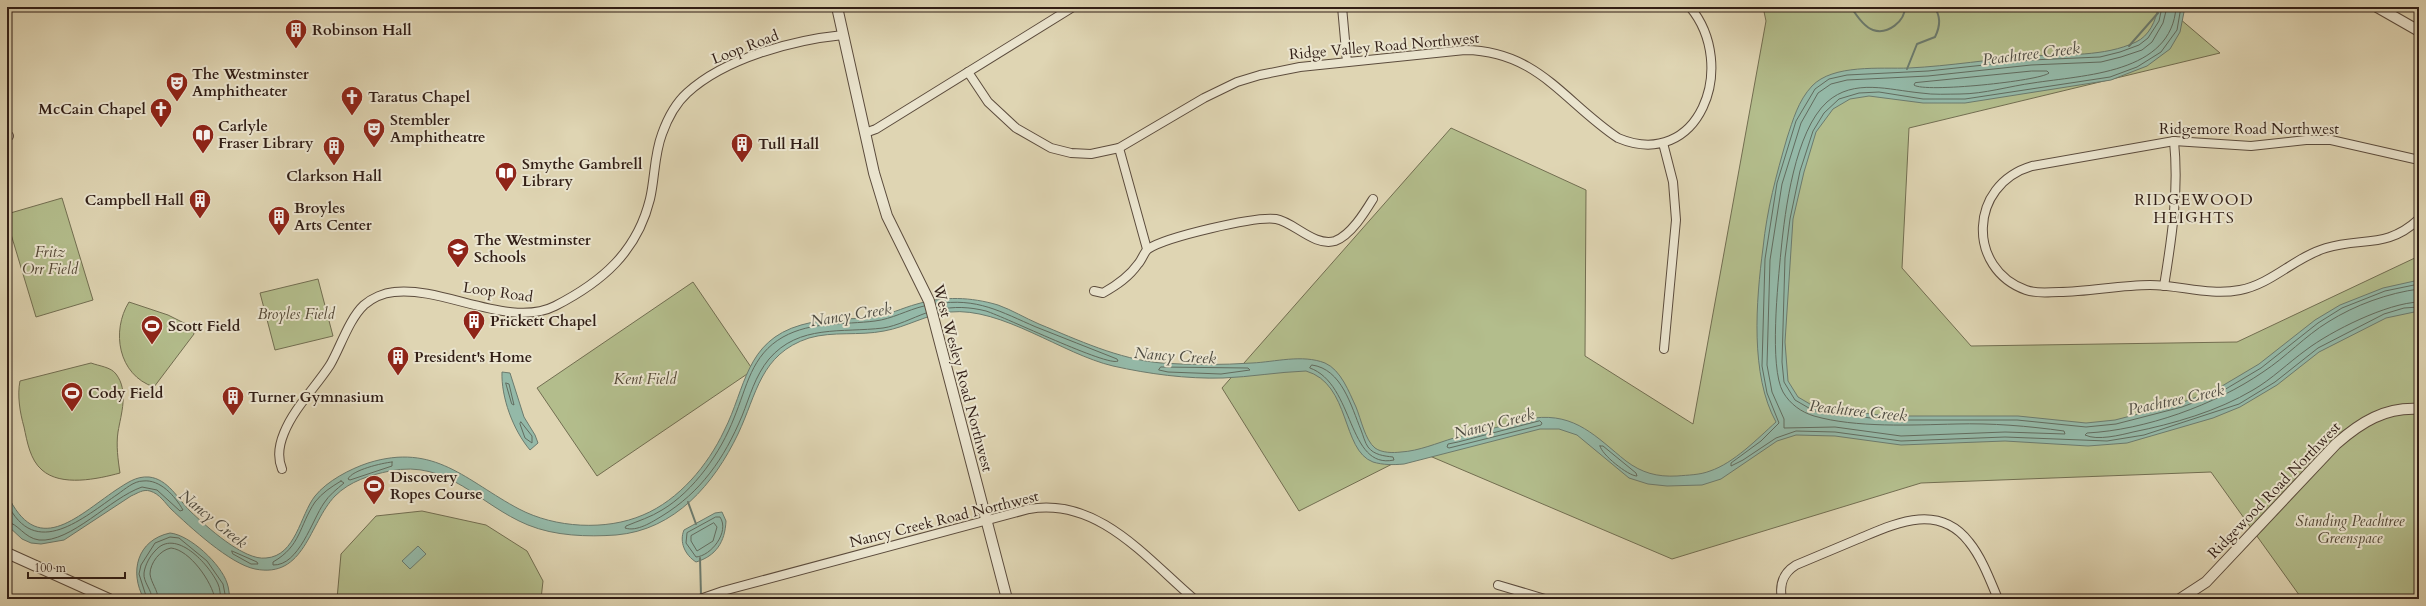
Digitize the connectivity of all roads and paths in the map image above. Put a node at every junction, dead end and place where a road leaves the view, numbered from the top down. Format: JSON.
{"nodes":[{"id":1,"x":837,"y":7,"type":"edge"},
{"id":2,"x":1073,"y":7,"type":"edge"},
{"id":3,"x":1342,"y":7,"type":"edge"},
{"id":4,"x":1690,"y":7,"type":"edge"},
{"id":5,"x":2377,"y":7,"type":"edge"},
{"id":6,"x":2419,"y":31,"type":"edge"},
{"id":7,"x":843,"y":34,"type":"junction"},
{"id":8,"x":1347,"y":62,"type":"junction"},
{"id":9,"x":968,"y":72,"type":"junction"},
{"id":10,"x":865,"y":133,"type":"junction"},
{"id":11,"x":2174,"y":141,"type":"junction"},
{"id":12,"x":1663,"y":143,"type":"junction"},
{"id":13,"x":1119,"y":148,"type":"junction"},
{"id":14,"x":2419,"y":160,"type":"edge"},
{"id":15,"x":1373,"y":199,"type":"dead end"},
{"id":16,"x":2419,"y":219,"type":"edge"},
{"id":17,"x":1147,"y":250,"type":"junction"},
{"id":18,"x":2164,"y":286,"type":"junction"},
{"id":19,"x":1094,"y":291,"type":"dead end"},
{"id":20,"x":1664,"y":349,"type":"dead end"},
{"id":21,"x":2419,"y":409,"type":"edge"},
{"id":22,"x":282,"y":469,"type":"dead end"},
{"id":23,"x":986,"y":520,"type":"junction"},
{"id":24,"x":7,"y":554,"type":"edge"},
{"id":25,"x":1498,"y":585,"type":"dead end"},
{"id":26,"x":109,"y":599,"type":"edge"},
{"id":27,"x":700,"y":599,"type":"edge"},
{"id":28,"x":1007,"y":599,"type":"edge"},
{"id":29,"x":1194,"y":599,"type":"edge"},
{"id":30,"x":1545,"y":599,"type":"edge"},
{"id":31,"x":1782,"y":599,"type":"edge"},
{"id":32,"x":1998,"y":599,"type":"edge"},
{"id":33,"x":2180,"y":599,"type":"edge"}],
"edges":[{"from":1,"to":7,"type":"street","name":"West Wesley Road Northwest"},
{"from":2,"to":9,"type":"street"},
{"from":3,"to":8,"type":"street"},
{"from":4,"to":12,"type":"street","name":"Ridge Valley Road Northwest"},
{"from":5,"to":6,"type":"street"},
{"from":7,"to":10,"type":"street","name":"West Wesley Road Northwest"},
{"from":7,"to":22,"type":"street","name":"Loop Road"},
{"from":8,"to":12,"type":"street","name":"Ridge Valley Road Northwest"},
{"from":8,"to":13,"type":"street","name":"Ridge Valley Road Northwest"},
{"from":9,"to":10,"type":"street"},
{"from":9,"to":13,"type":"street","name":"Ridge Valley Road Northwest"},
{"from":10,"to":23,"type":"street","name":"West Wesley Road Northwest"},
{"from":11,"to":14,"type":"street","name":"Ridgemore Road Northwest"},
{"from":11,"to":18,"type":"street"},
{"from":11,"to":18,"type":"street","name":"Ridgemore Road Northwest"},
{"from":12,"to":20,"type":"street"},
{"from":13,"to":17,"type":"street"},
{"from":15,"to":17,"type":"street"},
{"from":16,"to":18,"type":"street","name":"Ridgemore Road Northwest"},
{"from":17,"to":19,"type":"street"},
{"from":21,"to":33,"type":"street","name":"Ridgewood Road Northwest"},
{"from":23,"to":27,"type":"street","name":"Nancy Creek Road Northwest"},
{"from":23,"to":28,"type":"street","name":"West Wesley Road Northwest"},
{"from":23,"to":29,"type":"street","name":"Nancy Creek Road Northwest"},
{"from":24,"to":26,"type":"street"},
{"from":25,"to":30,"type":"street"},
{"from":31,"to":32,"type":"street"}]}
